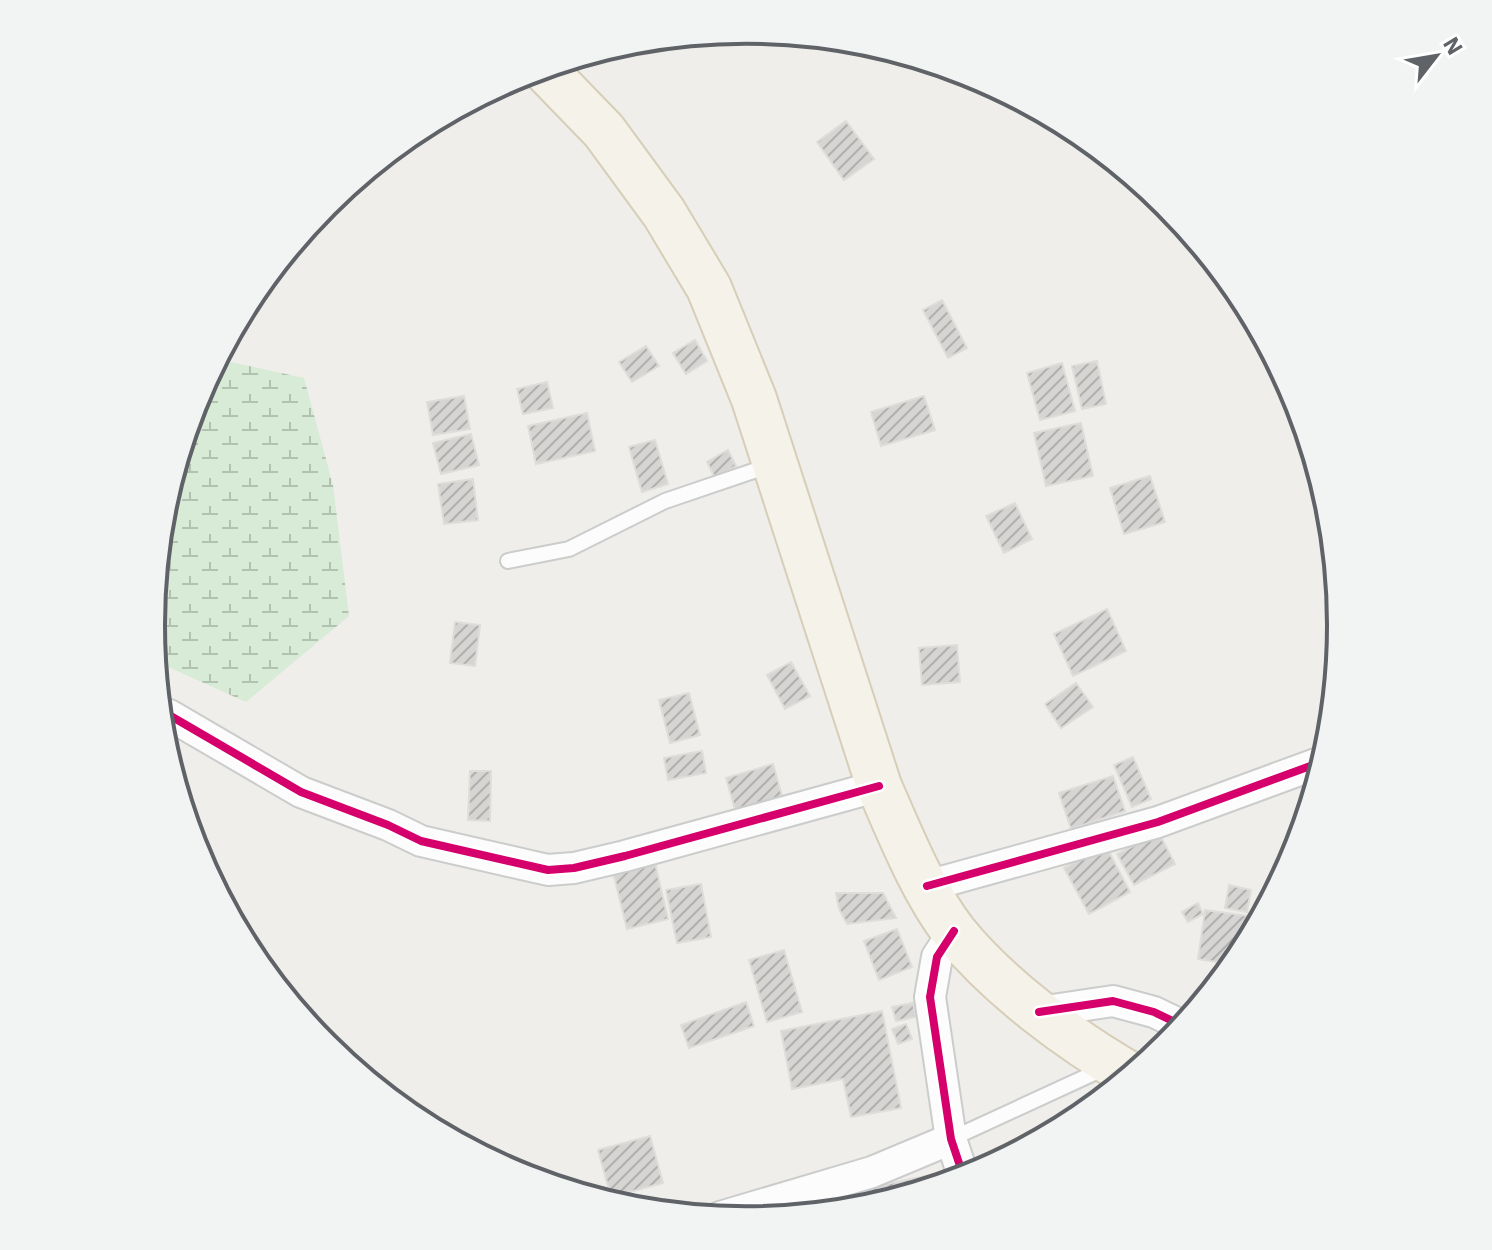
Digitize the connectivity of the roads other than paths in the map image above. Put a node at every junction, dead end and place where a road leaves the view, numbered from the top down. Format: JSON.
{"nodes":[{"id":1,"x":552,"y":78,"type":"edge"},
{"id":2,"x":775,"y":464,"type":"junction"},
{"id":3,"x":508,"y":561,"type":"dead end"},
{"id":4,"x":173,"y":717,"type":"edge"},
{"id":5,"x":1309,"y":766,"type":"edge"},
{"id":6,"x":879,"y":786,"type":"junction"},
{"id":7,"x":927,"y":886,"type":"junction"},
{"id":8,"x":954,"y":931,"type":"junction"},
{"id":9,"x":1039,"y":1012,"type":"junction"},
{"id":10,"x":1171,"y":1020,"type":"edge"},
{"id":11,"x":1121,"y":1069,"type":"edge"},
{"id":12,"x":1117,"y":1072,"type":"edge"},
{"id":13,"x":951,"y":1139,"type":"junction"},
{"id":14,"x":960,"y":1165,"type":"edge"},
{"id":15,"x":758,"y":1206,"type":"edge"}],
"edges":[{"from":1,"to":2,"type":"main road"},
{"from":2,"to":3,"type":"lane"},
{"from":2,"to":6,"type":"main road"},
{"from":4,"to":6,"type":"street"},
{"from":5,"to":7,"type":"street"},
{"from":6,"to":7,"type":"main road"},
{"from":7,"to":8,"type":"main road"},
{"from":8,"to":9,"type":"main road"},
{"from":8,"to":13,"type":"street"},
{"from":9,"to":10,"type":"street"},
{"from":9,"to":11,"type":"main road"},
{"from":12,"to":13,"type":"lane"},
{"from":13,"to":14,"type":"street"},
{"from":13,"to":15,"type":"street"}]}
